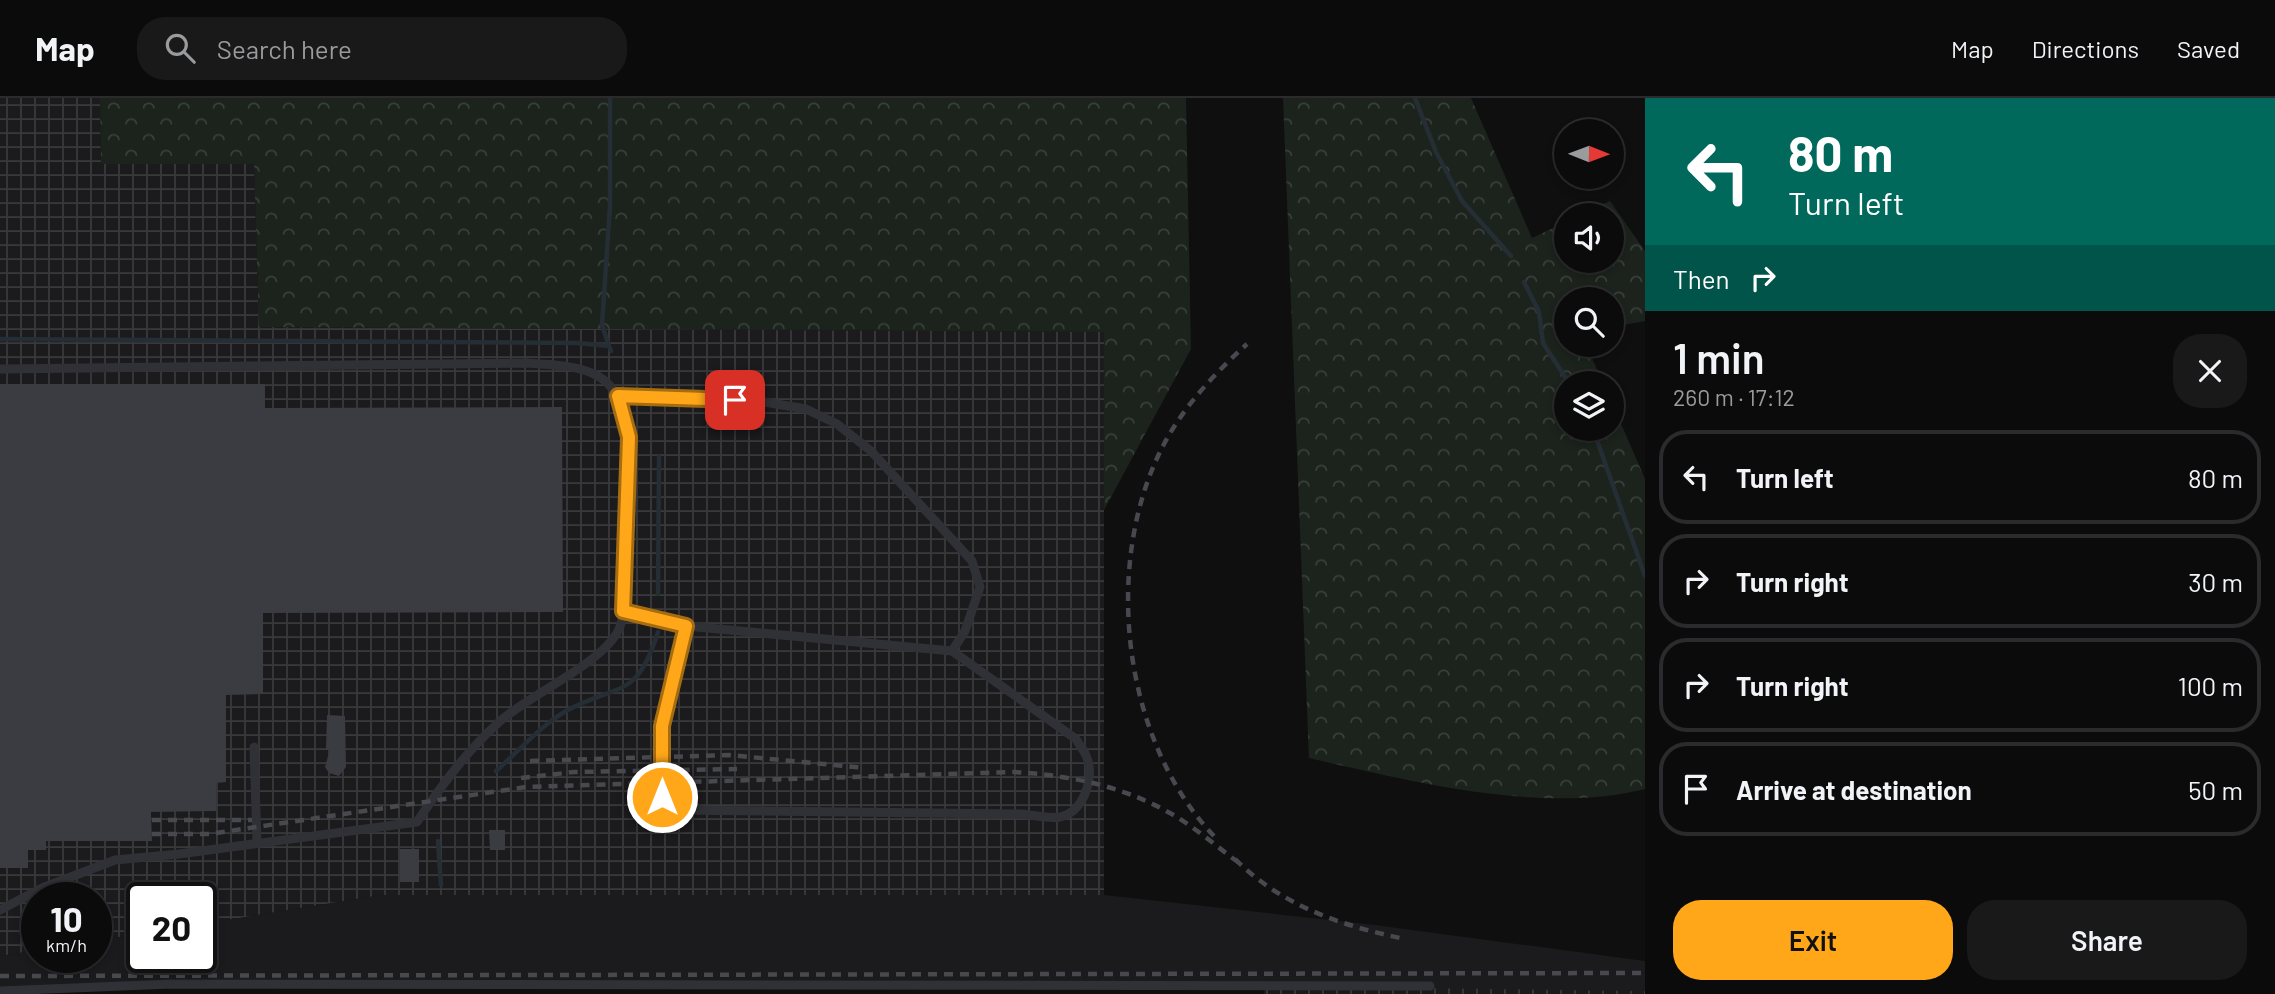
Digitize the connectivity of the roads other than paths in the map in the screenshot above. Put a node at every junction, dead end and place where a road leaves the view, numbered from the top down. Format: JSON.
{"nodes":[{"id":1,"x":0,"y":369,"type":"edge"},
{"id":2,"x":618,"y":396,"type":"junction"},
{"id":3,"x":623,"y":611,"type":"junction"},
{"id":4,"x":686,"y":626,"type":"junction"},
{"id":5,"x":952,"y":651,"type":"junction"},
{"id":6,"x":254,"y":747,"type":"dead end"},
{"id":7,"x":257,"y":843,"type":"junction"},
{"id":8,"x":0,"y":911,"type":"edge"},
{"id":9,"x":1430,"y":986,"type":"dead end"},
{"id":10,"x":0,"y":991,"type":"edge"}],
"edges":[{"from":1,"to":2,"type":"lane"},
{"from":2,"to":3,"type":"lane"},
{"from":2,"to":5,"type":"lane"},
{"from":3,"to":4,"type":"lane"},
{"from":3,"to":7,"type":"lane"},
{"from":4,"to":5,"type":"lane"},
{"from":4,"to":5,"type":"lane"},
{"from":6,"to":7,"type":"lane"},
{"from":7,"to":8,"type":"lane"},
{"from":9,"to":10,"type":"lane"}]}
